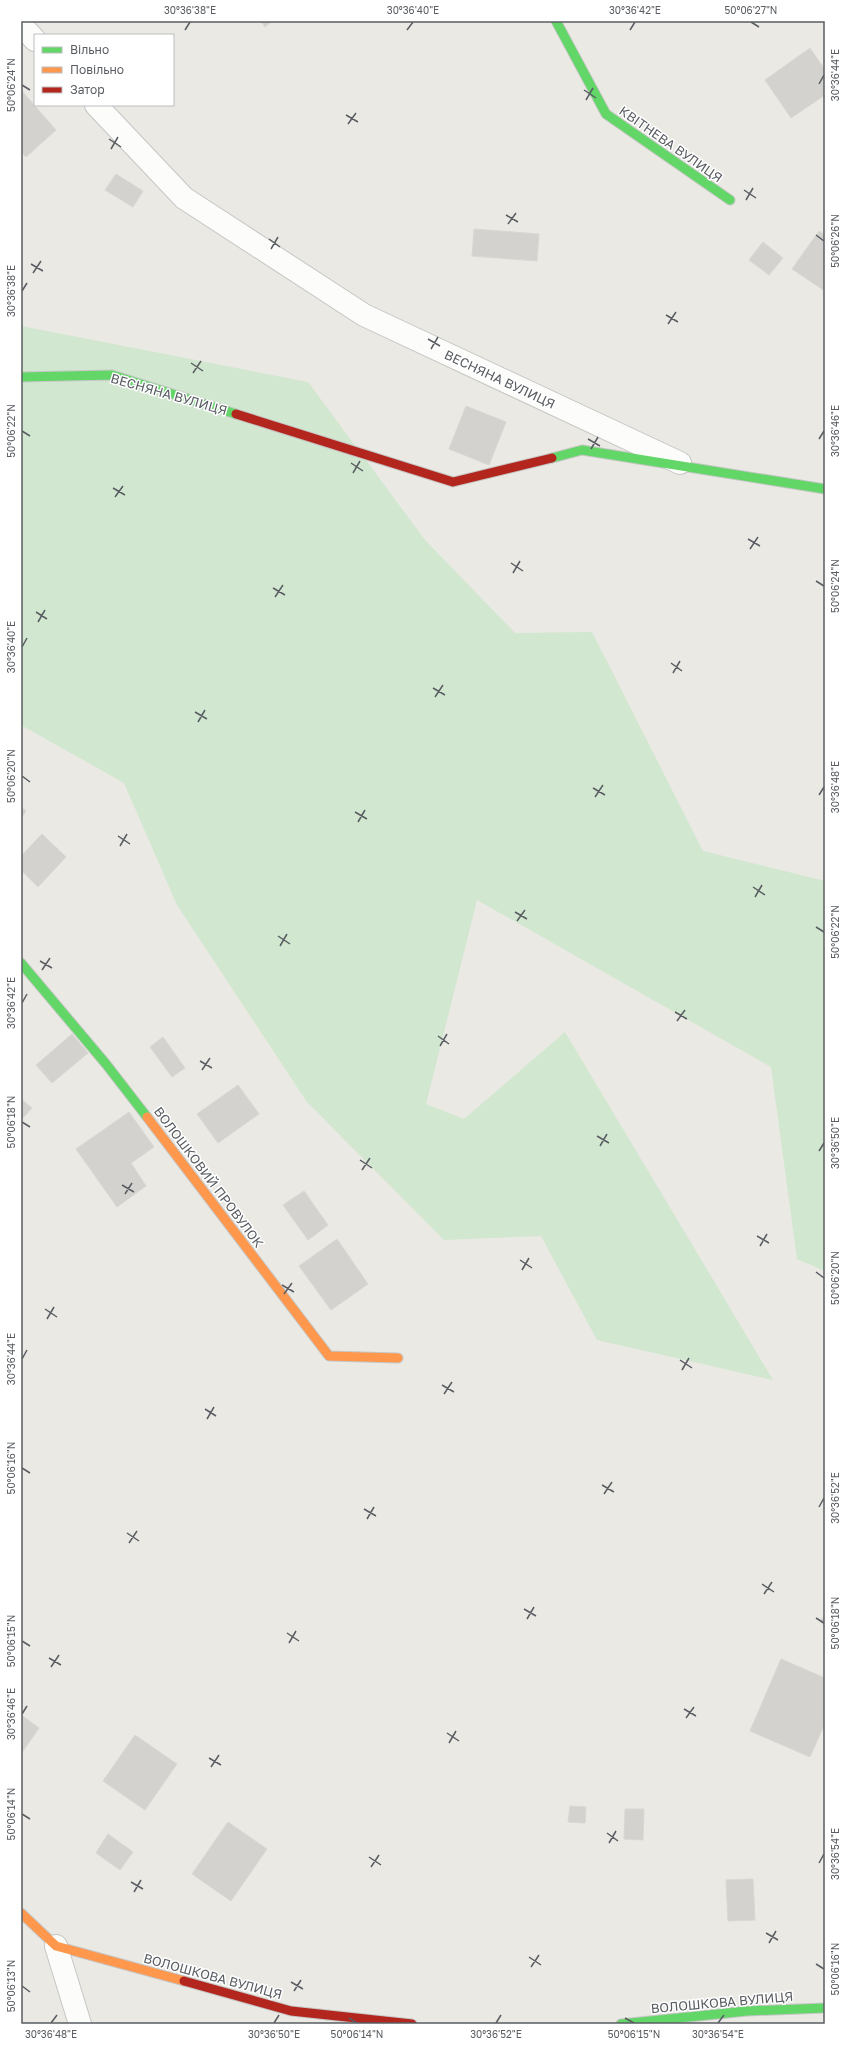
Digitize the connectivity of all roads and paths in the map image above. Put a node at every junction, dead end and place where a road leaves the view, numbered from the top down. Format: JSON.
{"nodes":[{"id":1,"x":556,"y":21,"type":"edge"},
{"id":2,"x":21,"y":25,"type":"edge"},
{"id":3,"x":34,"y":39,"type":"edge"},
{"id":4,"x":97,"y":106,"type":"edge"},
{"id":5,"x":730,"y":200,"type":"dead end"},
{"id":6,"x":21,"y":377,"type":"edge"},
{"id":7,"x":686,"y":466,"type":"junction"},
{"id":8,"x":825,"y":489,"type":"edge"},
{"id":9,"x":21,"y":963,"type":"edge"},
{"id":10,"x":398,"y":1358,"type":"dead end"},
{"id":11,"x":21,"y":1913,"type":"edge"},
{"id":12,"x":56,"y":1946,"type":"junction"},
{"id":13,"x":825,"y":2008,"type":"edge"},
{"id":14,"x":80,"y":2024,"type":"edge"},
{"id":15,"x":412,"y":2024,"type":"edge"},
{"id":16,"x":621,"y":2024,"type":"edge"}],
"edges":[{"from":1,"to":5,"type":"street","name":"КВІТНЕВА ВУЛИЦЯ"},
{"from":2,"to":3,"type":"street"},
{"from":4,"to":7,"type":"street","name":"ВЕСНЯНА ВУЛИЦЯ"},
{"from":6,"to":7,"type":"street","name":"ВЕСНЯНА ВУЛИЦЯ"},
{"from":7,"to":8,"type":"street","name":"ВЕСНЯНА ВУЛИЦЯ"},
{"from":9,"to":10,"type":"street","name":"ВОЛОШКОВИЙ ПРОВУЛОК"},
{"from":11,"to":12,"type":"street","name":"ВОЛОШКОВА ВУЛИЦЯ"},
{"from":12,"to":14,"type":"street"},
{"from":12,"to":15,"type":"street","name":"ВОЛОШКОВА ВУЛИЦЯ"},
{"from":13,"to":16,"type":"street","name":"ВОЛОШКОВА ВУЛИЦЯ"}]}
